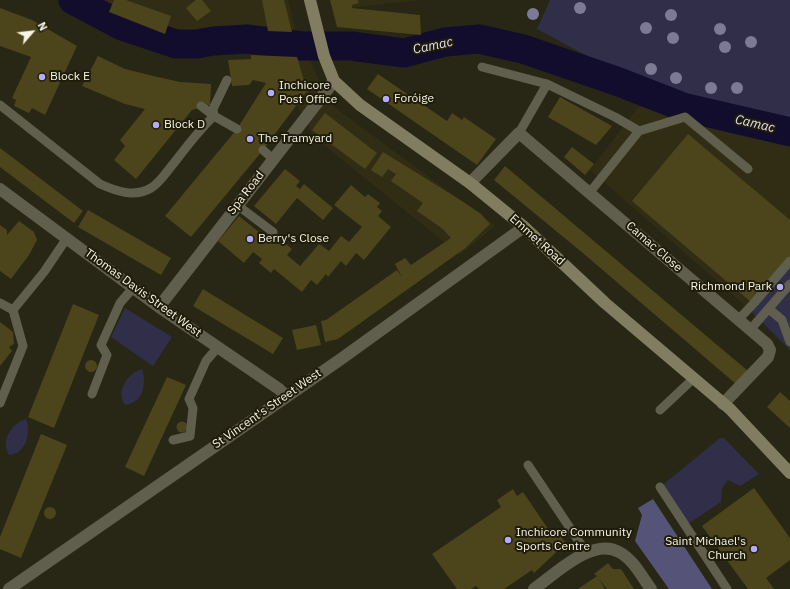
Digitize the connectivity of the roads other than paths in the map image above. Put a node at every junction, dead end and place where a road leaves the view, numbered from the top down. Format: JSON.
{"nodes":[{"id":1,"x":310,"y":0,"type":"edge"},
{"id":2,"x":482,"y":66,"type":"dead end"},
{"id":3,"x":226,"y":80,"type":"dead end"},
{"id":4,"x":334,"y":80,"type":"junction"},
{"id":5,"x":547,"y":84,"type":"junction"},
{"id":6,"x":0,"y":105,"type":"edge"},
{"id":7,"x":201,"y":106,"type":"dead end"},
{"id":8,"x":214,"y":116,"type":"junction"},
{"id":9,"x":237,"y":129,"type":"dead end"},
{"id":10,"x":639,"y":131,"type":"junction"},
{"id":11,"x":519,"y":133,"type":"junction"},
{"id":12,"x":263,"y":150,"type":"dead end"},
{"id":13,"x":273,"y":159,"type":"junction"},
{"id":14,"x":748,"y":169,"type":"dead end"},
{"id":15,"x":470,"y":183,"type":"junction"},
{"id":16,"x":0,"y":189,"type":"edge"},
{"id":17,"x":590,"y":192,"type":"junction"},
{"id":18,"x":237,"y":205,"type":"junction"},
{"id":19,"x":524,"y":227,"type":"junction"},
{"id":20,"x":273,"y":232,"type":"dead end"},
{"id":21,"x":67,"y":238,"type":"junction"},
{"id":22,"x":790,"y":261,"type":"edge"},
{"id":23,"x":790,"y":284,"type":"edge"},
{"id":24,"x":133,"y":288,"type":"junction"},
{"id":25,"x":0,"y":304,"type":"edge"},
{"id":26,"x":159,"y":307,"type":"junction"},
{"id":27,"x":769,"y":309,"type":"junction"},
{"id":28,"x":13,"y":310,"type":"junction"},
{"id":29,"x":738,"y":320,"type":"junction"},
{"id":30,"x":750,"y":330,"type":"junction"},
{"id":31,"x":790,"y":342,"type":"edge"},
{"id":32,"x":218,"y":347,"type":"junction"},
{"id":33,"x":693,"y":378,"type":"junction"},
{"id":34,"x":92,"y":394,"type":"dead end"},
{"id":35,"x":286,"y":396,"type":"junction"},
{"id":36,"x":0,"y":403,"type":"edge"},
{"id":37,"x":723,"y":404,"type":"junction"},
{"id":38,"x":660,"y":410,"type":"dead end"},
{"id":39,"x":173,"y":440,"type":"dead end"},
{"id":40,"x":528,"y":465,"type":"dead end"},
{"id":41,"x":790,"y":473,"type":"edge"},
{"id":42,"x":660,"y":487,"type":"dead end"},
{"id":43,"x":586,"y":552,"type":"junction"},
{"id":44,"x":9,"y":589,"type":"edge"},
{"id":45,"x":534,"y":589,"type":"edge"},
{"id":46,"x":651,"y":589,"type":"edge"},
{"id":47,"x":727,"y":589,"type":"edge"}],
"edges":[{"from":1,"to":4,"type":"main road","name":"Emmet Road"},
{"from":2,"to":5,"type":"lane"},
{"from":3,"to":8,"type":"lane"},
{"from":4,"to":13,"type":"street","name":"Spa Road"},
{"from":4,"to":15,"type":"main road","name":"Emmet Road"},
{"from":5,"to":10,"type":"lane"},
{"from":5,"to":11,"type":"lane"},
{"from":6,"to":8,"type":"lane"},
{"from":7,"to":8,"type":"lane"},
{"from":8,"to":9,"type":"lane"},
{"from":10,"to":14,"type":"lane"},
{"from":10,"to":17,"type":"lane"},
{"from":11,"to":15,"type":"street"},
{"from":11,"to":17,"type":"street","name":"Camac Close"},
{"from":12,"to":13,"type":"lane"},
{"from":13,"to":18,"type":"street","name":"Spa Road"},
{"from":15,"to":19,"type":"main road","name":"Emmet Road"},
{"from":16,"to":21,"type":"street","name":"Thomas Davis Street West"},
{"from":17,"to":29,"type":"street","name":"Camac Close"},
{"from":18,"to":20,"type":"lane"},
{"from":18,"to":26,"type":"street","name":"Spa Road"},
{"from":19,"to":33,"type":"main road","name":"Emmet Road"},
{"from":19,"to":35,"type":"street","name":"St Vincent's Street West"},
{"from":21,"to":24,"type":"street","name":"Thomas Davis Street West"},
{"from":21,"to":28,"type":"lane"},
{"from":22,"to":29,"type":"lane"},
{"from":23,"to":27,"type":"lane"},
{"from":24,"to":26,"type":"street","name":"Thomas Davis Street West"},
{"from":24,"to":34,"type":"lane"},
{"from":25,"to":28,"type":"lane"},
{"from":26,"to":32,"type":"street","name":"Thomas Davis Street West"},
{"from":27,"to":30,"type":"lane"},
{"from":27,"to":31,"type":"lane"},
{"from":28,"to":36,"type":"lane"},
{"from":29,"to":30,"type":"street","name":"Camac Close"},
{"from":30,"to":37,"type":"street","name":"Camac Close"},
{"from":32,"to":35,"type":"street","name":"Thomas Davis Street West"},
{"from":32,"to":39,"type":"lane"},
{"from":33,"to":37,"type":"main road","name":"Emmet Road"},
{"from":33,"to":38,"type":"lane"},
{"from":35,"to":44,"type":"street","name":"St Vincent's Street West"},
{"from":37,"to":41,"type":"main road","name":"Emmet Road"},
{"from":40,"to":43,"type":"lane"},
{"from":42,"to":47,"type":"lane"},
{"from":43,"to":45,"type":"street"},
{"from":43,"to":46,"type":"street"}]}
